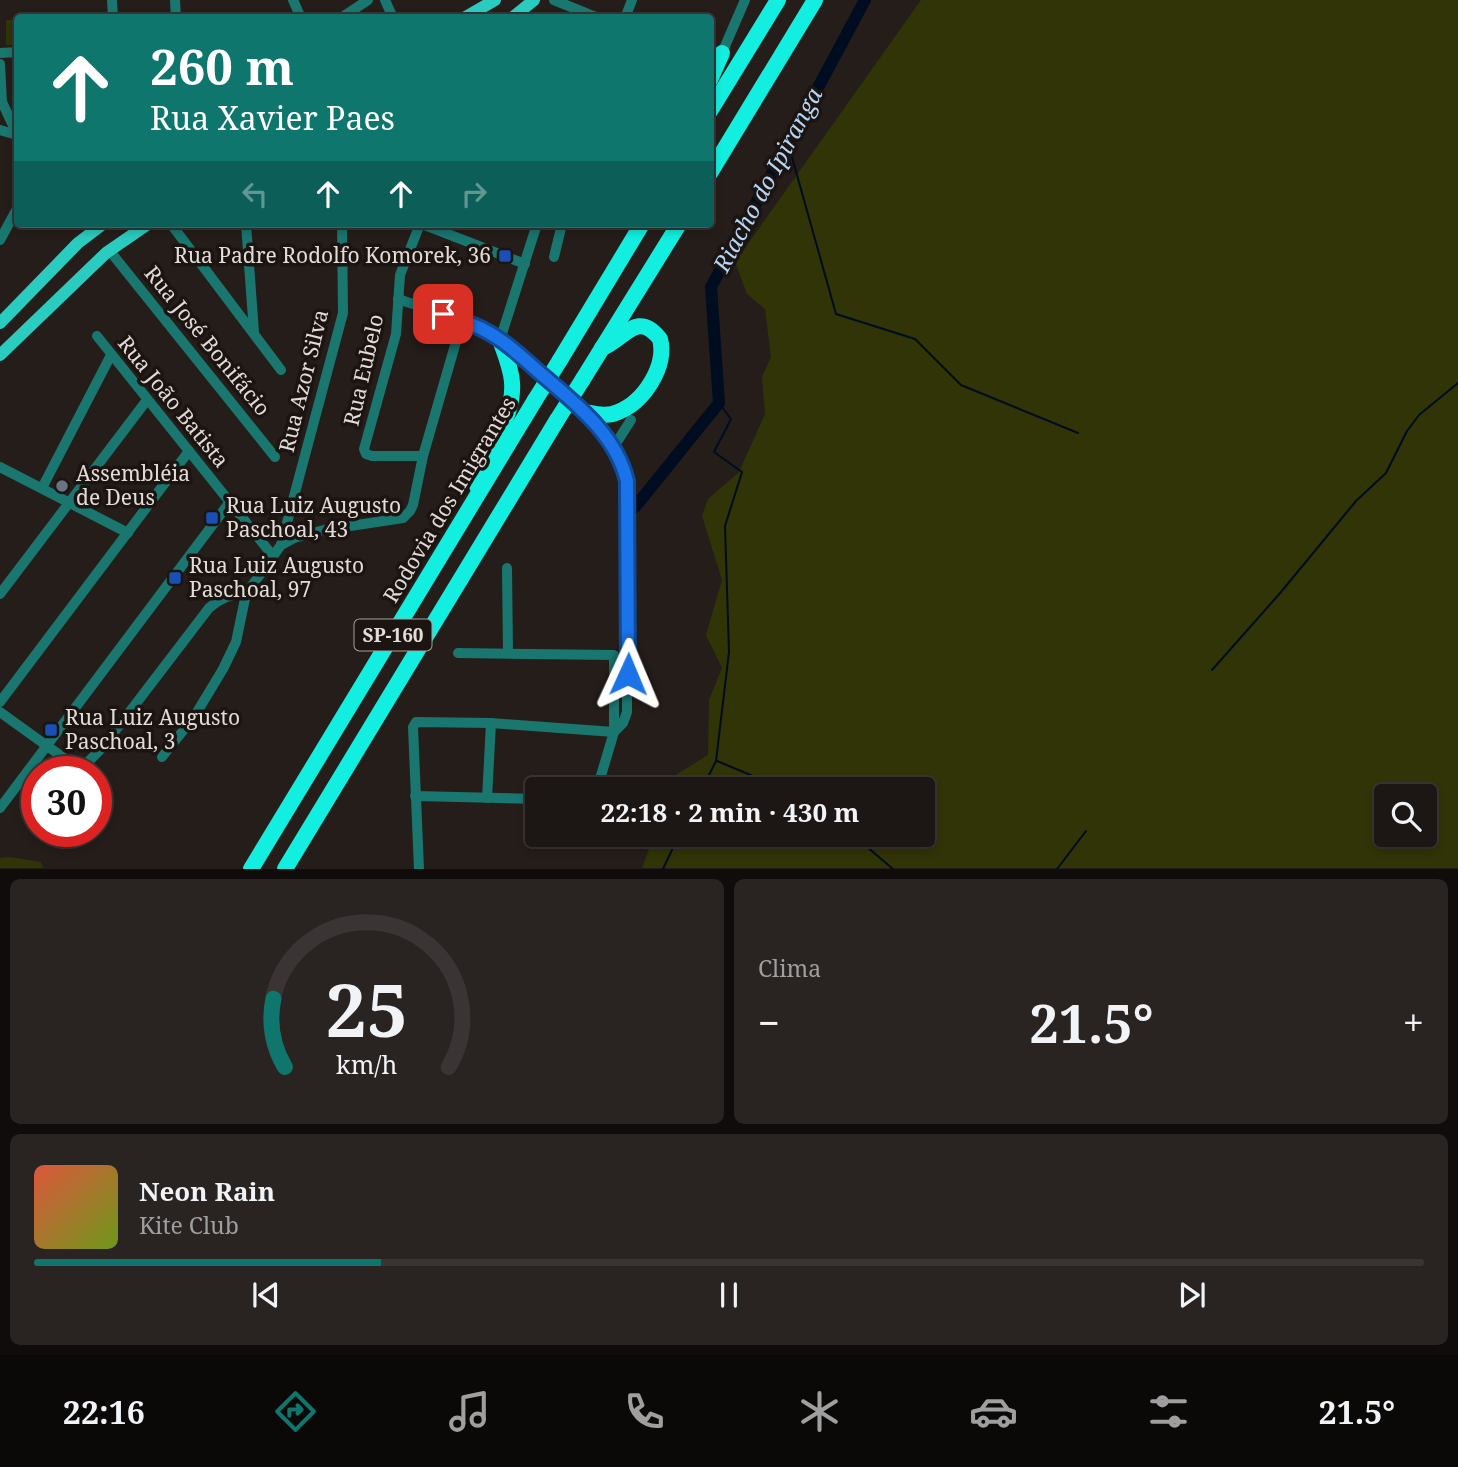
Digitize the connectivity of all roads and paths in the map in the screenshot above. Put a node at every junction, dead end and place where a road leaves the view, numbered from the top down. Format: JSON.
{"nodes":[{"id":1,"x":368,"y":0,"type":"edge"},
{"id":2,"x":495,"y":0,"type":"edge"},
{"id":3,"x":534,"y":0,"type":"edge"},
{"id":4,"x":554,"y":0,"type":"edge"},
{"id":5,"x":745,"y":0,"type":"edge"},
{"id":6,"x":778,"y":0,"type":"edge"},
{"id":7,"x":815,"y":0,"type":"edge"},
{"id":8,"x":347,"y":14,"type":"edge"},
{"id":9,"x":471,"y":14,"type":"edge"},
{"id":10,"x":517,"y":14,"type":"edge"},
{"id":11,"x":588,"y":14,"type":"edge"},
{"id":12,"x":716,"y":55,"type":"edge"},
{"id":13,"x":0,"y":64,"type":"edge"},
{"id":14,"x":1,"y":104,"type":"edge"},
{"id":15,"x":714,"y":104,"type":"edge"},
{"id":16,"x":14,"y":129,"type":"edge"},
{"id":17,"x":714,"y":166,"type":"edge"},
{"id":18,"x":14,"y":214,"type":"edge"},
{"id":19,"x":93,"y":228,"type":"edge"},
{"id":20,"x":95,"y":228,"type":"edge"},
{"id":21,"x":140,"y":228,"type":"edge"},
{"id":22,"x":174,"y":228,"type":"edge"},
{"id":23,"x":246,"y":228,"type":"edge"},
{"id":24,"x":342,"y":228,"type":"edge"},
{"id":25,"x":419,"y":228,"type":"edge"},
{"id":26,"x":432,"y":228,"type":"edge"},
{"id":27,"x":536,"y":228,"type":"edge"},
{"id":28,"x":561,"y":228,"type":"edge"},
{"id":29,"x":640,"y":228,"type":"edge"},
{"id":30,"x":677,"y":228,"type":"edge"},
{"id":31,"x":0,"y":240,"type":"edge"},
{"id":32,"x":109,"y":250,"type":"junction"},
{"id":33,"x":554,"y":257,"type":"dead end"},
{"id":34,"x":526,"y":264,"type":"junction"},
{"id":35,"x":80,"y":276,"type":"junction"},
{"id":36,"x":398,"y":299,"type":"junction"},
{"id":37,"x":462,"y":321,"type":"junction"},
{"id":38,"x":0,"y":323,"type":"edge"},
{"id":39,"x":254,"y":332,"type":"junction"},
{"id":40,"x":97,"y":336,"type":"dead end"},
{"id":41,"x":500,"y":340,"type":"junction"},
{"id":42,"x":602,"y":348,"type":"junction"},
{"id":43,"x":0,"y":355,"type":"edge"},
{"id":44,"x":111,"y":355,"type":"junction"},
{"id":45,"x":281,"y":370,"type":"dead end"},
{"id":46,"x":147,"y":400,"type":"junction"},
{"id":47,"x":585,"y":412,"type":"junction"},
{"id":48,"x":631,"y":420,"type":"dead end"},
{"id":49,"x":613,"y":448,"type":"junction"},
{"id":50,"x":189,"y":451,"type":"junction"},
{"id":51,"x":423,"y":456,"type":"junction"},
{"id":52,"x":275,"y":457,"type":"dead end"},
{"id":53,"x":0,"y":467,"type":"edge"},
{"id":54,"x":42,"y":488,"type":"junction"},
{"id":55,"x":475,"y":500,"type":"junction"},
{"id":56,"x":71,"y":503,"type":"junction"},
{"id":57,"x":229,"y":503,"type":"junction"},
{"id":58,"x":128,"y":533,"type":"junction"},
{"id":59,"x":281,"y":545,"type":"junction"},
{"id":60,"x":273,"y":556,"type":"junction"},
{"id":61,"x":507,"y":568,"type":"dead end"},
{"id":62,"x":0,"y":594,"type":"edge"},
{"id":63,"x":246,"y":594,"type":"junction"},
{"id":64,"x":458,"y":653,"type":"dead end"},
{"id":65,"x":508,"y":653,"type":"junction"},
{"id":66,"x":0,"y":702,"type":"edge"},
{"id":67,"x":0,"y":712,"type":"edge"},
{"id":68,"x":491,"y":723,"type":"junction"},
{"id":69,"x":614,"y":732,"type":"junction"},
{"id":70,"x":47,"y":746,"type":"junction"},
{"id":71,"x":162,"y":757,"type":"dead end"},
{"id":72,"x":601,"y":777,"type":"edge"},
{"id":73,"x":415,"y":796,"type":"junction"},
{"id":74,"x":487,"y":798,"type":"junction"},
{"id":75,"x":525,"y":799,"type":"edge"},
{"id":76,"x":0,"y":808,"type":"edge"},
{"id":77,"x":251,"y":869,"type":"edge"},
{"id":78,"x":285,"y":869,"type":"edge"},
{"id":79,"x":419,"y":869,"type":"edge"}],
"edges":[{"from":1,"to":8,"type":"street"},
{"from":2,"to":9,"type":"main road"},
{"from":3,"to":10,"type":"main road"},
{"from":4,"to":11,"type":"street"},
{"from":5,"to":12,"type":"street"},
{"from":6,"to":15,"type":"highway"},
{"from":7,"to":17,"type":"highway"},
{"from":13,"to":14,"type":"street"},
{"from":14,"to":16,"type":"street"},
{"from":18,"to":31,"type":"street"},
{"from":19,"to":38,"type":"main road"},
{"from":20,"to":35,"type":"main road"},
{"from":21,"to":32,"type":"main road"},
{"from":22,"to":39,"type":"street"},
{"from":23,"to":39,"type":"street"},
{"from":24,"to":59,"type":"street","name":"Rua Azor Silva"},
{"from":25,"to":36,"type":"street","name":"Rua Eubelo"},
{"from":26,"to":34,"type":"street"},
{"from":27,"to":34,"type":"street"},
{"from":28,"to":33,"type":"street"},
{"from":29,"to":55,"type":"highway","name":"Rodovia dos Imigrantes","number":"SP-160","bridge":true},
{"from":30,"to":42,"type":"highway","number":"SP-160"},
{"from":32,"to":35,"type":"main road"},
{"from":32,"to":52,"type":"street","name":"Rua José Bonifácio"},
{"from":34,"to":41,"type":"street"},
{"from":35,"to":43,"type":"main road"},
{"from":36,"to":37,"type":"street"},
{"from":36,"to":51,"type":"street","name":"Rua Eubelo"},
{"from":37,"to":41,"type":"street"},
{"from":37,"to":51,"type":"street"},
{"from":39,"to":45,"type":"street"},
{"from":40,"to":44,"type":"street","name":"Rua João Batista"},
{"from":41,"to":47,"type":"street"},
{"from":41,"to":55,"type":"highway"},
{"from":42,"to":47,"type":"highway"},
{"from":42,"to":78,"type":"highway","number":"SP-160","bridge":true},
{"from":44,"to":46,"type":"street","name":"Rua João Batista"},
{"from":44,"to":54,"type":"street"},
{"from":46,"to":50,"type":"street","name":"Rua João Batista"},
{"from":46,"to":56,"type":"street"},
{"from":47,"to":49,"type":"street"},
{"from":48,"to":49,"type":"street"},
{"from":49,"to":69,"type":"street"},
{"from":50,"to":57,"type":"street","name":"Rua João Batista"},
{"from":50,"to":58,"type":"street"},
{"from":51,"to":59,"type":"street"},
{"from":53,"to":54,"type":"street"},
{"from":54,"to":56,"type":"street"},
{"from":55,"to":77,"type":"highway","name":"Rodovia dos Imigrantes","number":"SP-160"},
{"from":56,"to":58,"type":"street"},
{"from":56,"to":62,"type":"street"},
{"from":57,"to":60,"type":"street","name":"Rua João Batista"},
{"from":57,"to":70,"type":"street"},
{"from":58,"to":66,"type":"street"},
{"from":59,"to":60,"type":"street"},
{"from":60,"to":63,"type":"street"},
{"from":61,"to":65,"type":"street"},
{"from":63,"to":70,"type":"street"},
{"from":63,"to":71,"type":"street"},
{"from":64,"to":65,"type":"street"},
{"from":65,"to":69,"type":"street"},
{"from":67,"to":70,"type":"street"},
{"from":68,"to":69,"type":"street"},
{"from":68,"to":73,"type":"street"},
{"from":68,"to":74,"type":"street"},
{"from":69,"to":72,"type":"street"},
{"from":70,"to":76,"type":"street"},
{"from":73,"to":74,"type":"street"},
{"from":73,"to":79,"type":"street"},
{"from":74,"to":75,"type":"street"}]}
